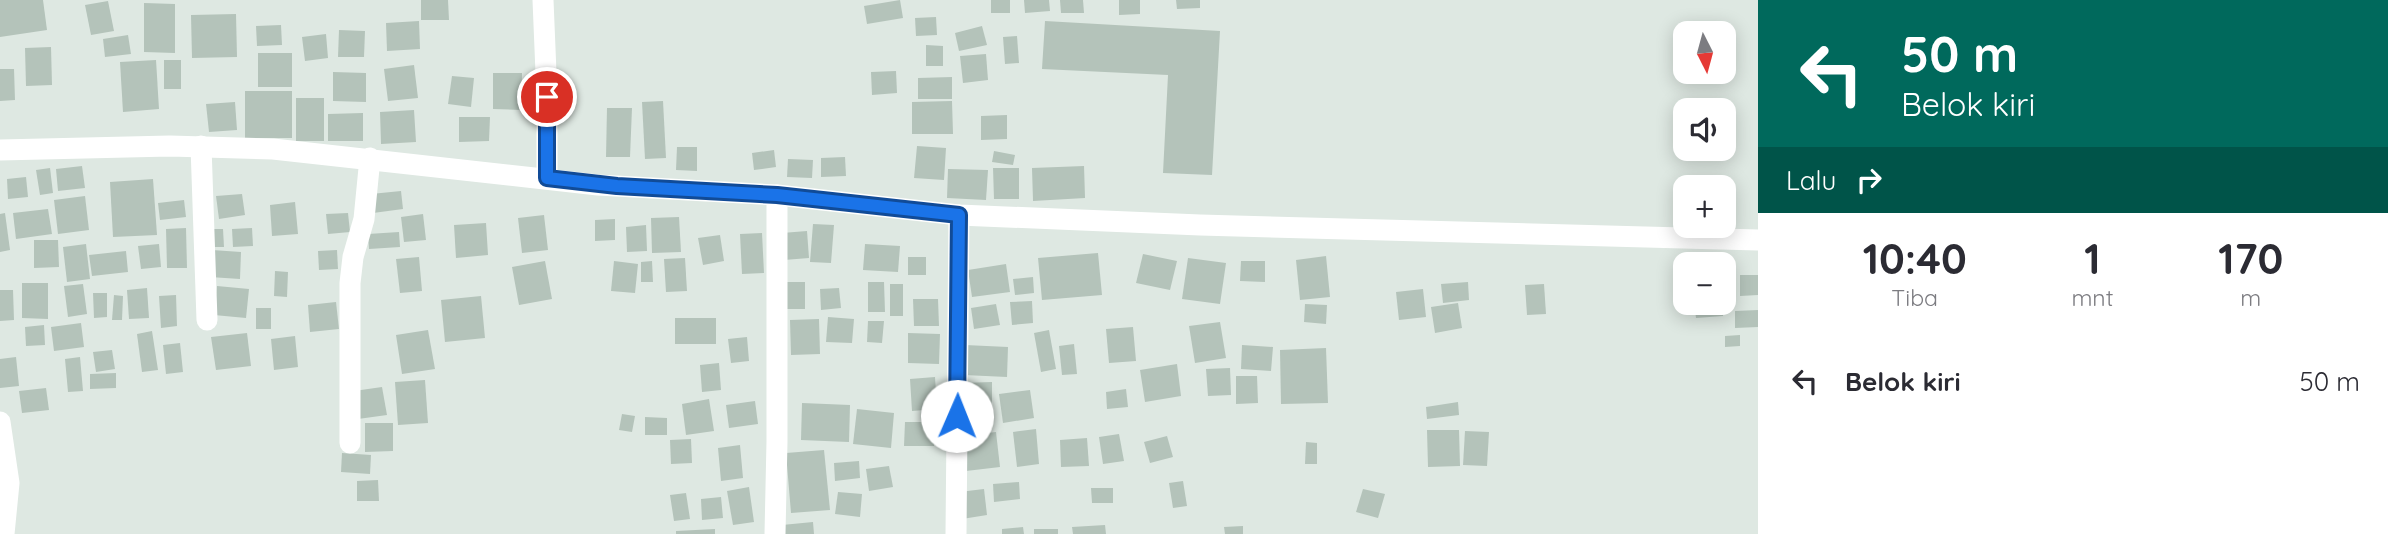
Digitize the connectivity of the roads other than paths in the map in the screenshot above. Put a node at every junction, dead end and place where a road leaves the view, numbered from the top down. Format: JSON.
{"nodes":[{"id":1,"x":543,"y":0,"type":"edge"},
{"id":2,"x":201,"y":146,"type":"junction"},
{"id":3,"x":0,"y":150,"type":"edge"},
{"id":4,"x":370,"y":158,"type":"junction"},
{"id":5,"x":547,"y":178,"type":"junction"},
{"id":6,"x":777,"y":195,"type":"junction"},
{"id":7,"x":959,"y":215,"type":"junction"},
{"id":8,"x":1758,"y":240,"type":"edge"},
{"id":9,"x":207,"y":320,"type":"dead end"},
{"id":10,"x":0,"y":422,"type":"edge"},
{"id":11,"x":350,"y":443,"type":"dead end"},
{"id":12,"x":4,"y":534,"type":"edge"},
{"id":13,"x":775,"y":534,"type":"edge"},
{"id":14,"x":956,"y":534,"type":"edge"}],
"edges":[{"from":1,"to":5,"type":"street"},
{"from":2,"to":3,"type":"street"},
{"from":2,"to":4,"type":"street"},
{"from":2,"to":9,"type":"street"},
{"from":4,"to":5,"type":"street"},
{"from":4,"to":11,"type":"street"},
{"from":5,"to":6,"type":"street"},
{"from":6,"to":7,"type":"street"},
{"from":6,"to":13,"type":"street"},
{"from":7,"to":8,"type":"street"},
{"from":7,"to":14,"type":"street"},
{"from":10,"to":12,"type":"street"}]}
